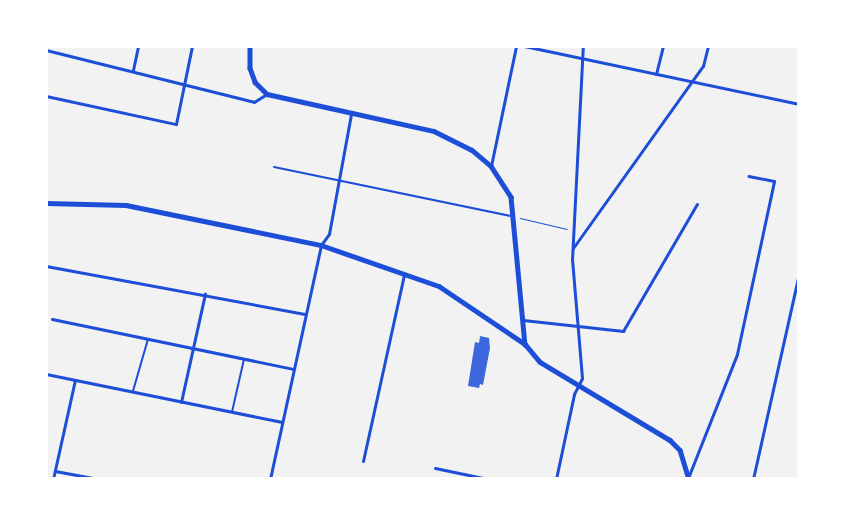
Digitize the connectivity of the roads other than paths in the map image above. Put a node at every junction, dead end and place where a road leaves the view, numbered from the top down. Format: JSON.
{"nodes":[{"id":1,"x":138,"y":46,"type":"edge"},
{"id":2,"x":192,"y":46,"type":"edge"},
{"id":3,"x":250,"y":46,"type":"edge"},
{"id":4,"x":516,"y":46,"type":"edge"},
{"id":5,"x":524,"y":46,"type":"edge"},
{"id":6,"x":583,"y":46,"type":"edge"},
{"id":7,"x":662,"y":46,"type":"edge"},
{"id":8,"x":708,"y":46,"type":"edge"},
{"id":9,"x":46,"y":50,"type":"edge"},
{"id":10,"x":582,"y":59,"type":"junction"},
{"id":11,"x":133,"y":70,"type":"junction"},
{"id":12,"x":656,"y":74,"type":"junction"},
{"id":13,"x":691,"y":82,"type":"junction"},
{"id":14,"x":184,"y":85,"type":"junction"},
{"id":15,"x":267,"y":94,"type":"junction"},
{"id":16,"x":46,"y":96,"type":"edge"},
{"id":17,"x":799,"y":104,"type":"edge"},
{"id":18,"x":351,"y":114,"type":"junction"},
{"id":19,"x":491,"y":166,"type":"junction"},
{"id":20,"x":274,"y":167,"type":"dead end"},
{"id":21,"x":748,"y":176,"type":"dead end"},
{"id":22,"x":338,"y":181,"type":"junction"},
{"id":23,"x":46,"y":203,"type":"edge"},
{"id":24,"x":697,"y":204,"type":"dead end"},
{"id":25,"x":514,"y":217,"type":"junction"},
{"id":26,"x":321,"y":244,"type":"junction"},
{"id":27,"x":573,"y":248,"type":"junction"},
{"id":28,"x":46,"y":266,"type":"edge"},
{"id":29,"x":404,"y":273,"type":"junction"},
{"id":30,"x":799,"y":274,"type":"edge"},
{"id":31,"x":205,"y":294,"type":"junction"},
{"id":32,"x":305,"y":314,"type":"junction"},
{"id":33,"x":52,"y":318,"type":"dead end"},
{"id":34,"x":523,"y":320,"type":"junction"},
{"id":35,"x":578,"y":324,"type":"junction"},
{"id":36,"x":148,"y":339,"type":"junction"},
{"id":37,"x":525,"y":344,"type":"junction"},
{"id":38,"x":193,"y":349,"type":"junction"},
{"id":39,"x":244,"y":359,"type":"junction"},
{"id":40,"x":293,"y":368,"type":"junction"},
{"id":41,"x":46,"y":374,"type":"edge"},
{"id":42,"x":75,"y":380,"type":"junction"},
{"id":43,"x":578,"y":386,"type":"junction"},
{"id":44,"x":133,"y":391,"type":"junction"},
{"id":45,"x":181,"y":402,"type":"junction"},
{"id":46,"x":232,"y":412,"type":"junction"},
{"id":47,"x":282,"y":422,"type":"junction"},
{"id":48,"x":363,"y":461,"type":"dead end"},
{"id":49,"x":435,"y":468,"type":"dead end"},
{"id":50,"x":55,"y":471,"type":"junction"},
{"id":51,"x":689,"y":478,"type":"edge"},
{"id":52,"x":53,"y":479,"type":"edge"},
{"id":53,"x":98,"y":479,"type":"edge"},
{"id":54,"x":270,"y":479,"type":"edge"},
{"id":55,"x":488,"y":479,"type":"edge"},
{"id":56,"x":556,"y":479,"type":"edge"},
{"id":57,"x":754,"y":479,"type":"edge"}],
"edges":[{"from":1,"to":11,"type":"street"},
{"from":2,"to":14,"type":"street"},
{"from":3,"to":15,"type":"main road"},
{"from":4,"to":19,"type":"street"},
{"from":5,"to":10,"type":"street"},
{"from":6,"to":10,"type":"street"},
{"from":7,"to":12,"type":"street"},
{"from":8,"to":13,"type":"street"},
{"from":9,"to":11,"type":"street"},
{"from":10,"to":12,"type":"street"},
{"from":10,"to":27,"type":"street"},
{"from":11,"to":14,"type":"street"},
{"from":12,"to":13,"type":"street"},
{"from":13,"to":17,"type":"street"},
{"from":13,"to":27,"type":"street"},
{"from":14,"to":15,"type":"street"},
{"from":14,"to":16,"type":"street"},
{"from":15,"to":18,"type":"main road"},
{"from":18,"to":19,"type":"main road"},
{"from":18,"to":22,"type":"street"},
{"from":19,"to":25,"type":"main road"},
{"from":20,"to":22,"type":"lane"},
{"from":21,"to":51,"type":"street"},
{"from":22,"to":25,"type":"lane"},
{"from":22,"to":26,"type":"street"},
{"from":23,"to":26,"type":"main road"},
{"from":24,"to":35,"type":"street"},
{"from":25,"to":34,"type":"main road"},
{"from":26,"to":29,"type":"main road"},
{"from":26,"to":32,"type":"street"},
{"from":27,"to":35,"type":"street"},
{"from":28,"to":31,"type":"street"},
{"from":29,"to":37,"type":"main road"},
{"from":29,"to":48,"type":"street"},
{"from":30,"to":57,"type":"street"},
{"from":31,"to":32,"type":"street"},
{"from":31,"to":38,"type":"street"},
{"from":32,"to":40,"type":"street"},
{"from":33,"to":36,"type":"street"},
{"from":34,"to":35,"type":"street"},
{"from":34,"to":37,"type":"main road"},
{"from":35,"to":43,"type":"street"},
{"from":36,"to":38,"type":"street"},
{"from":36,"to":44,"type":"lane"},
{"from":37,"to":43,"type":"main road"},
{"from":38,"to":39,"type":"street"},
{"from":38,"to":45,"type":"street"},
{"from":39,"to":40,"type":"street"},
{"from":39,"to":46,"type":"lane"},
{"from":40,"to":47,"type":"street"},
{"from":41,"to":42,"type":"street"},
{"from":42,"to":44,"type":"street"},
{"from":42,"to":50,"type":"street"},
{"from":43,"to":51,"type":"main road"},
{"from":43,"to":56,"type":"street"},
{"from":44,"to":45,"type":"street"},
{"from":45,"to":46,"type":"street"},
{"from":46,"to":47,"type":"street"},
{"from":47,"to":54,"type":"street"},
{"from":49,"to":55,"type":"street"},
{"from":50,"to":52,"type":"street"},
{"from":50,"to":53,"type":"street"}]}
